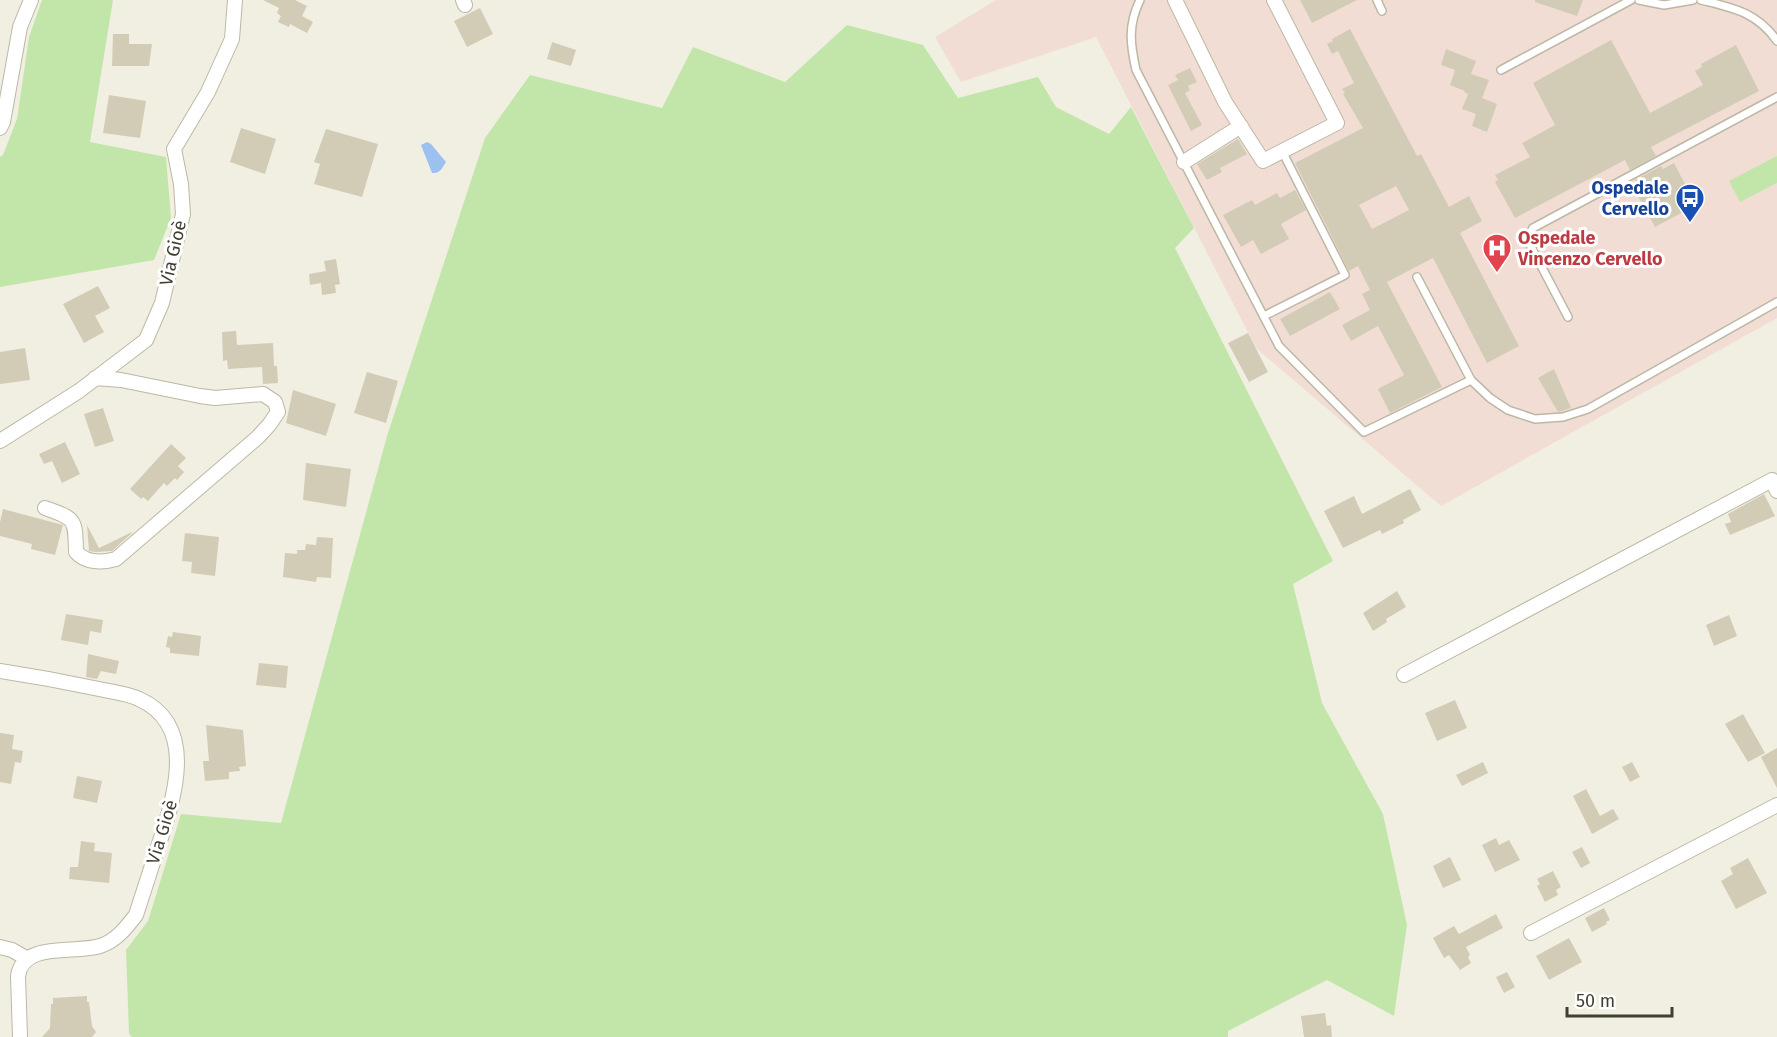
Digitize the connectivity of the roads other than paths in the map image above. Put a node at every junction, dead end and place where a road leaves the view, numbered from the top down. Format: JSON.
{"nodes":[{"id":1,"x":31,"y":0,"type":"edge"},
{"id":2,"x":234,"y":0,"type":"edge"},
{"id":3,"x":1140,"y":0,"type":"edge"},
{"id":4,"x":1175,"y":0,"type":"edge"},
{"id":5,"x":1274,"y":0,"type":"edge"},
{"id":6,"x":1377,"y":0,"type":"edge"},
{"id":7,"x":1631,"y":0,"type":"edge"},
{"id":8,"x":1639,"y":0,"type":"edge"},
{"id":9,"x":1693,"y":0,"type":"edge"},
{"id":10,"x":1701,"y":0,"type":"edge"},
{"id":11,"x":1383,"y":11,"type":"dead end"},
{"id":12,"x":1777,"y":41,"type":"edge"},
{"id":13,"x":1501,"y":70,"type":"dead end"},
{"id":14,"x":1777,"y":97,"type":"edge"},
{"id":15,"x":1241,"y":126,"type":"junction"},
{"id":16,"x":0,"y":128,"type":"edge"},
{"id":17,"x":1282,"y":152,"type":"junction"},
{"id":18,"x":1184,"y":162,"type":"junction"},
{"id":19,"x":1417,"y":277,"type":"dead end"},
{"id":20,"x":1777,"y":302,"type":"edge"},
{"id":21,"x":1264,"y":316,"type":"junction"},
{"id":22,"x":1568,"y":317,"type":"dead end"},
{"id":23,"x":95,"y":378,"type":"junction"},
{"id":24,"x":1471,"y":380,"type":"junction"},
{"id":25,"x":0,"y":441,"type":"edge"},
{"id":26,"x":1777,"y":491,"type":"edge"},
{"id":27,"x":45,"y":508,"type":"dead end"},
{"id":28,"x":0,"y":671,"type":"edge"},
{"id":29,"x":1404,"y":675,"type":"dead end"},
{"id":30,"x":1777,"y":805,"type":"edge"},
{"id":31,"x":1531,"y":933,"type":"dead end"},
{"id":32,"x":0,"y":947,"type":"edge"},
{"id":33,"x":26,"y":958,"type":"junction"},
{"id":34,"x":20,"y":1037,"type":"edge"}],
"edges":[{"from":1,"to":16,"type":"street"},
{"from":2,"to":23,"type":"street","name":"Via Gioè"},
{"from":3,"to":18,"type":"lane"},
{"from":4,"to":15,"type":"street"},
{"from":5,"to":17,"type":"street"},
{"from":6,"to":11,"type":"lane"},
{"from":7,"to":13,"type":"lane"},
{"from":8,"to":9,"type":"lane"},
{"from":10,"to":12,"type":"lane"},
{"from":14,"to":22,"type":"lane"},
{"from":15,"to":17,"type":"street"},
{"from":15,"to":18,"type":"street"},
{"from":17,"to":21,"type":"lane"},
{"from":18,"to":21,"type":"lane"},
{"from":19,"to":24,"type":"lane"},
{"from":20,"to":24,"type":"lane"},
{"from":21,"to":24,"type":"lane"},
{"from":23,"to":25,"type":"street","name":"Via Gioè"},
{"from":23,"to":27,"type":"street"},
{"from":26,"to":29,"type":"street"},
{"from":28,"to":33,"type":"street","name":"Via Gioè"},
{"from":30,"to":31,"type":"street"},
{"from":32,"to":33,"type":"street"},
{"from":33,"to":34,"type":"street"}]}
